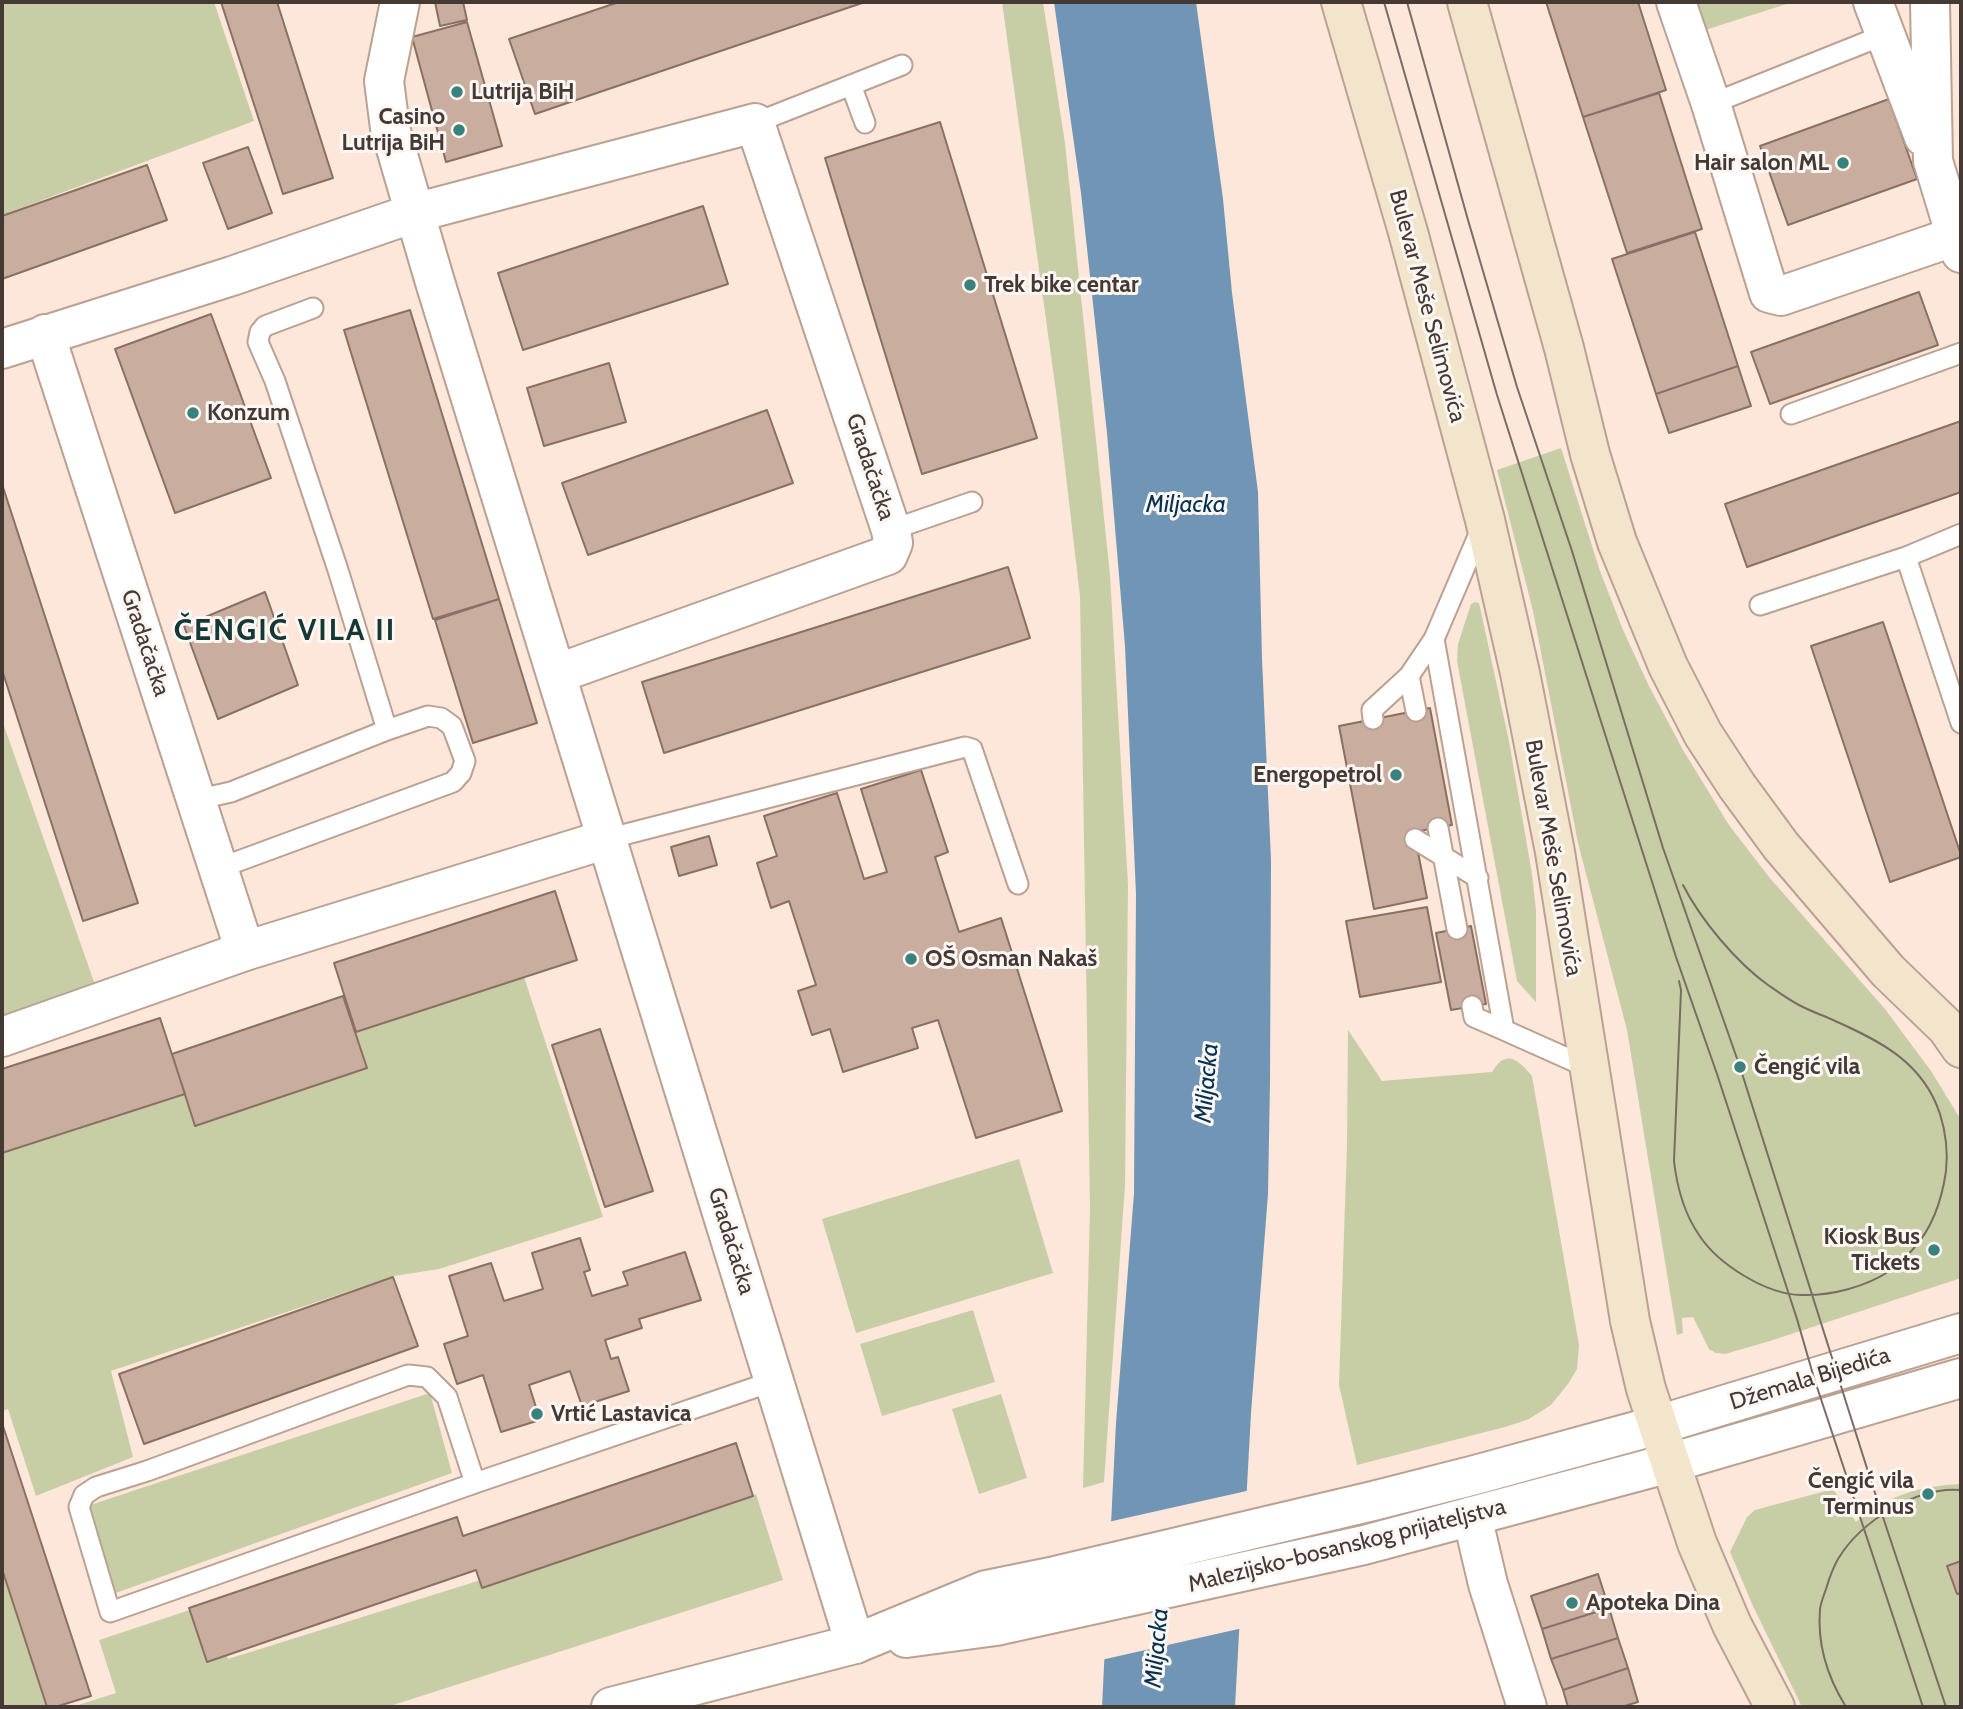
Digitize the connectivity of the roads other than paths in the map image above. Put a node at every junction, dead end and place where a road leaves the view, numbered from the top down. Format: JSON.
{"nodes":[{"id":1,"x":400,"y":2,"type":"edge"},
{"id":2,"x":1341,"y":2,"type":"edge"},
{"id":3,"x":1467,"y":2,"type":"edge"},
{"id":4,"x":1676,"y":2,"type":"edge"},
{"id":5,"x":1930,"y":2,"type":"edge"},
{"id":6,"x":1879,"y":18,"type":"edge"},
{"id":7,"x":902,"y":65,"type":"dead end"},
{"id":8,"x":851,"y":85,"type":"junction"},
{"id":9,"x":1711,"y":104,"type":"junction"},
{"id":10,"x":755,"y":123,"type":"junction"},
{"id":11,"x":865,"y":123,"type":"dead end"},
{"id":12,"x":1933,"y":161,"type":"junction"},
{"id":13,"x":414,"y":213,"type":"junction"},
{"id":14,"x":1958,"y":245,"type":"edge"},
{"id":15,"x":313,"y":308,"type":"dead end"},
{"id":16,"x":45,"y":334,"type":"junction"},
{"id":17,"x":2,"y":349,"type":"edge"},
{"id":18,"x":1961,"y":354,"type":"edge"},
{"id":19,"x":1791,"y":414,"type":"dead end"},
{"id":20,"x":972,"y":502,"type":"dead end"},
{"id":21,"x":1485,"y":520,"type":"junction"},
{"id":22,"x":891,"y":530,"type":"junction"},
{"id":23,"x":1961,"y":534,"type":"edge"},
{"id":24,"x":1906,"y":556,"type":"junction"},
{"id":25,"x":1760,"y":605,"type":"dead end"},
{"id":26,"x":1434,"y":639,"type":"junction"},
{"id":27,"x":556,"y":674,"type":"junction"},
{"id":28,"x":1409,"y":676,"type":"junction"},
{"id":29,"x":1416,"y":710,"type":"dead end"},
{"id":30,"x":1373,"y":719,"type":"dead end"},
{"id":31,"x":1961,"y":723,"type":"edge"},
{"id":32,"x":387,"y":730,"type":"junction"},
{"id":33,"x":195,"y":800,"type":"junction"},
{"id":34,"x":1438,"y":828,"type":"dead end"},
{"id":35,"x":1415,"y":838,"type":"dead end"},
{"id":36,"x":607,"y":839,"type":"junction"},
{"id":37,"x":1443,"y":856,"type":"junction"},
{"id":38,"x":217,"y":869,"type":"junction"},
{"id":39,"x":1478,"y":878,"type":"junction"},
{"id":40,"x":1018,"y":884,"type":"dead end"},
{"id":41,"x":1457,"y":929,"type":"dead end"},
{"id":42,"x":245,"y":951,"type":"junction"},
{"id":43,"x":1472,"y":1006,"type":"dead end"},
{"id":44,"x":1504,"y":1030,"type":"junction"},
{"id":45,"x":2,"y":1037,"type":"edge"},
{"id":46,"x":1961,"y":1048,"type":"edge"},
{"id":47,"x":1589,"y":1068,"type":"junction"},
{"id":48,"x":1961,"y":1333,"type":"edge"},
{"id":49,"x":1961,"y":1378,"type":"edge"},
{"id":50,"x":774,"y":1381,"type":"junction"},
{"id":51,"x":1658,"y":1425,"type":"junction"},
{"id":52,"x":1670,"y":1463,"type":"junction"},
{"id":53,"x":475,"y":1483,"type":"junction"},
{"id":54,"x":1472,"y":1516,"type":"junction"},
{"id":55,"x":1499,"y":1619,"type":"junction"},
{"id":56,"x":855,"y":1644,"type":"junction"},
{"id":57,"x":611,"y":1707,"type":"edge"},
{"id":58,"x":1527,"y":1707,"type":"edge"},
{"id":59,"x":1544,"y":1707,"type":"edge"},
{"id":60,"x":1775,"y":1707,"type":"edge"}],
"edges":[{"from":1,"to":13,"type":"street","name":"Gradačačka"},
{"from":2,"to":21,"type":"main road","name":"Bulevar Meše Selimovića"},
{"from":3,"to":46,"type":"main road"},
{"from":4,"to":9,"type":"street"},
{"from":5,"to":12,"type":"street"},
{"from":6,"to":9,"type":"lane"},
{"from":6,"to":12,"type":"street"},
{"from":7,"to":8,"type":"lane"},
{"from":8,"to":10,"type":"lane"},
{"from":8,"to":11,"type":"lane"},
{"from":9,"to":14,"type":"street"},
{"from":10,"to":13,"type":"street"},
{"from":10,"to":22,"type":"street","name":"Gradačačka"},
{"from":12,"to":14,"type":"street"},
{"from":13,"to":16,"type":"street"},
{"from":13,"to":27,"type":"street","name":"Gradačačka"},
{"from":15,"to":32,"type":"lane"},
{"from":16,"to":17,"type":"street"},
{"from":16,"to":33,"type":"street","name":"Gradačačka"},
{"from":18,"to":19,"type":"lane"},
{"from":20,"to":22,"type":"lane"},
{"from":21,"to":26,"type":"lane"},
{"from":21,"to":47,"type":"main road","name":"Bulevar Meše Selimovića"},
{"from":22,"to":27,"type":"street","name":"Gradačačka"},
{"from":23,"to":24,"type":"lane"},
{"from":24,"to":25,"type":"lane"},
{"from":24,"to":31,"type":"lane"},
{"from":26,"to":28,"type":"lane"},
{"from":26,"to":39,"type":"lane"},
{"from":27,"to":36,"type":"street","name":"Gradačačka"},
{"from":28,"to":29,"type":"lane"},
{"from":28,"to":30,"type":"lane"},
{"from":32,"to":33,"type":"lane"},
{"from":32,"to":38,"type":"lane"},
{"from":33,"to":38,"type":"street","name":"Gradačačka"},
{"from":34,"to":37,"type":"lane"},
{"from":35,"to":37,"type":"lane"},
{"from":36,"to":40,"type":"lane"},
{"from":36,"to":42,"type":"street"},
{"from":36,"to":50,"type":"street","name":"Gradačačka"},
{"from":37,"to":39,"type":"lane"},
{"from":37,"to":41,"type":"lane"},
{"from":38,"to":42,"type":"street","name":"Gradačačka"},
{"from":39,"to":44,"type":"lane"},
{"from":42,"to":45,"type":"street"},
{"from":43,"to":44,"type":"lane"},
{"from":44,"to":47,"type":"lane"},
{"from":47,"to":51,"type":"main road","name":"Bulevar Meše Selimovića"},
{"from":48,"to":51,"type":"street","name":"Džemala Bijedića"},
{"from":49,"to":52,"type":"street","name":"Džemala Bijedića"},
{"from":50,"to":53,"type":"lane"},
{"from":50,"to":56,"type":"street","name":"Gradačačka"},
{"from":51,"to":52,"type":"main road","name":"Bulevar Meše Selimovića"},
{"from":51,"to":56,"type":"street","name":"Malezijsko-bosanskog prijateljstva"},
{"from":52,"to":54,"type":"street","name":"Malezijsko-bosanskog prijateljstva"},
{"from":52,"to":60,"type":"main road","name":"Bulevar Meše Selimovića"},
{"from":53,"to":53,"type":"lane"},
{"from":54,"to":55,"type":"street"},
{"from":54,"to":56,"type":"street","name":"Malezijsko-bosanskog prijateljstva"},
{"from":55,"to":58,"type":"street"},
{"from":55,"to":59,"type":"lane"},
{"from":56,"to":57,"type":"street","name":"Malezijsko-bosanskog prijateljstva"}]}
